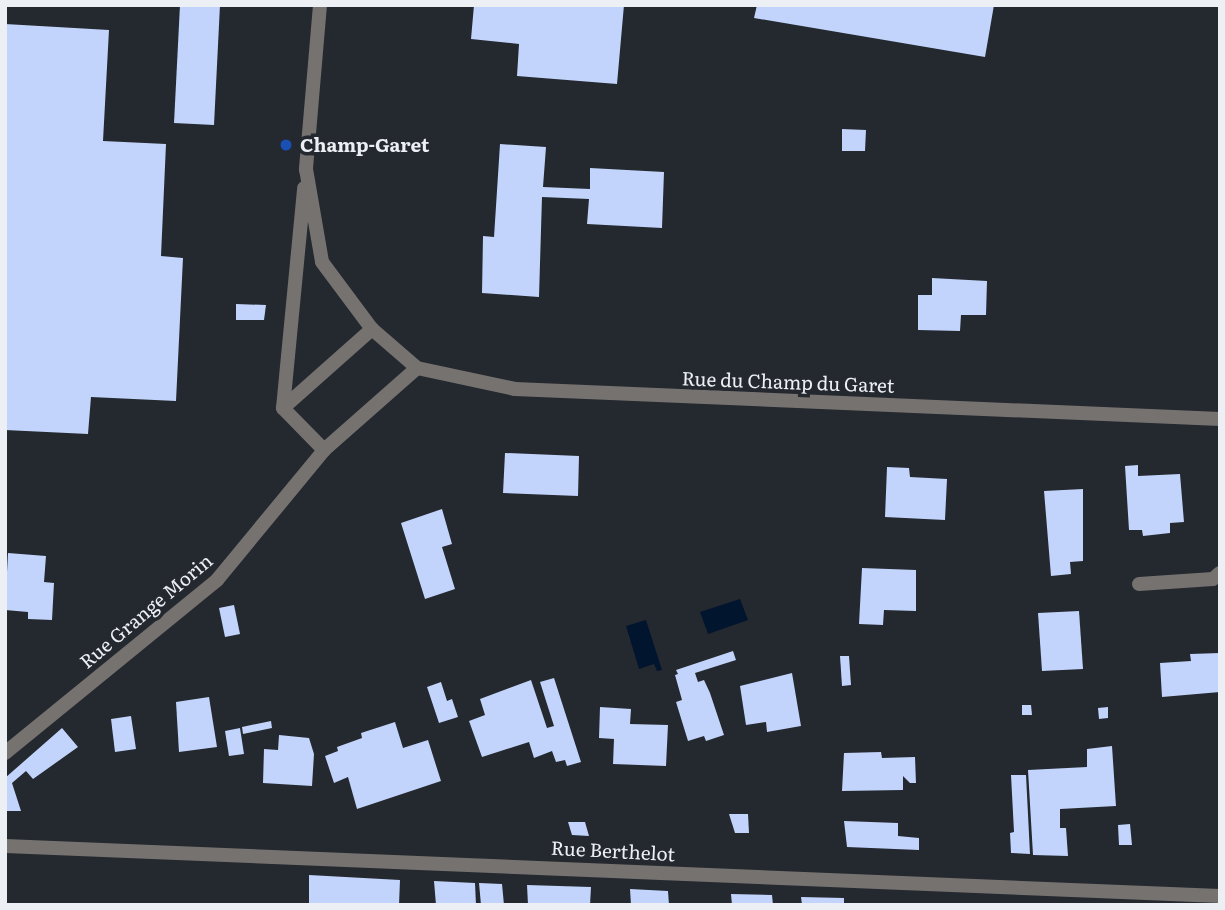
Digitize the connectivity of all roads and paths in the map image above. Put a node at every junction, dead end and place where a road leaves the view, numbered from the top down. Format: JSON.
{"nodes":[{"id":1,"x":320,"y":5,"type":"edge"},
{"id":2,"x":306,"y":169,"type":"junction"},
{"id":3,"x":372,"y":329,"type":"junction"},
{"id":4,"x":417,"y":368,"type":"junction"},
{"id":5,"x":283,"y":408,"type":"junction"},
{"id":6,"x":1220,"y":419,"type":"edge"},
{"id":7,"x":324,"y":450,"type":"junction"},
{"id":8,"x":1220,"y":573,"type":"edge"},
{"id":9,"x":1139,"y":584,"type":"dead end"},
{"id":10,"x":5,"y":753,"type":"edge"},
{"id":11,"x":5,"y":846,"type":"edge"},
{"id":12,"x":1220,"y":896,"type":"edge"}],
"edges":[{"from":1,"to":2,"type":"street"},
{"from":2,"to":3,"type":"street"},
{"from":2,"to":5,"type":"street"},
{"from":3,"to":4,"type":"street","name":"Rue du Champ du Garet"},
{"from":3,"to":5,"type":"street"},
{"from":4,"to":6,"type":"street","name":"Rue du Champ du Garet"},
{"from":4,"to":7,"type":"street","name":"Rue Grange Morin"},
{"from":5,"to":7,"type":"street"},
{"from":7,"to":10,"type":"street","name":"Rue Grange Morin"},
{"from":8,"to":9,"type":"street"},
{"from":11,"to":12,"type":"street","name":"Rue Berthelot"}]}
